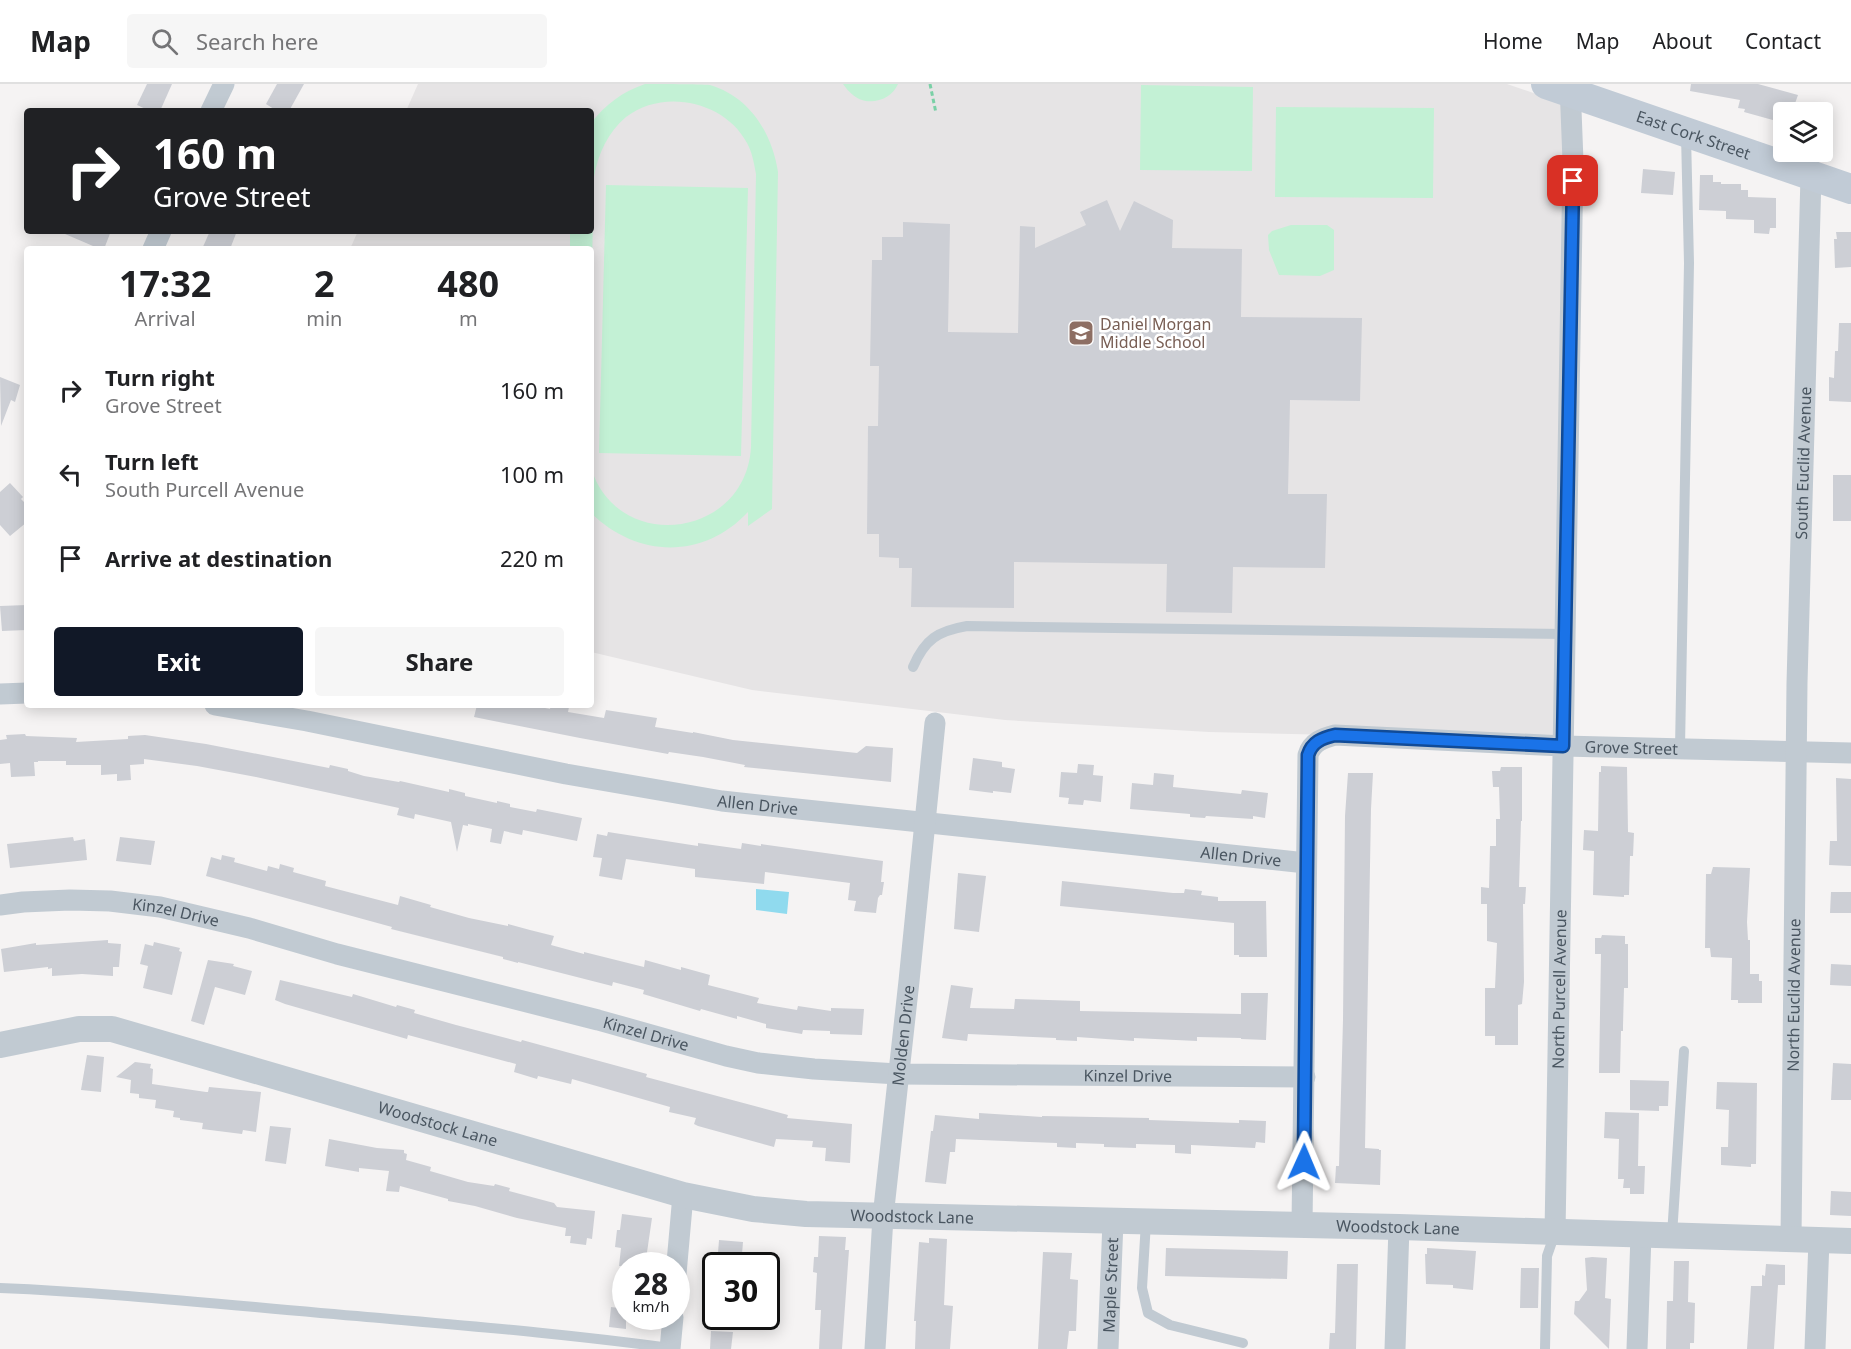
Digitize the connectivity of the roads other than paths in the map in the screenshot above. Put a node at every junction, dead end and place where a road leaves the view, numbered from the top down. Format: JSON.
{"nodes":[{"id":1,"x":224,"y":84,"type":"edge"},
{"id":2,"x":1562,"y":87,"type":"edge"},
{"id":3,"x":212,"y":108,"type":"edge"},
{"id":4,"x":1686,"y":132,"type":"junction"},
{"id":5,"x":1811,"y":176,"type":"junction"},
{"id":6,"x":1851,"y":189,"type":"edge"},
{"id":7,"x":1566,"y":634,"type":"junction"},
{"id":8,"x":913,"y":667,"type":"dead end"},
{"id":9,"x":24,"y":693,"type":"edge"},
{"id":10,"x":0,"y":694,"type":"edge"},
{"id":11,"x":231,"y":708,"type":"edge"},
{"id":12,"x":935,"y":723,"type":"dead end"},
{"id":13,"x":1563,"y":746,"type":"junction"},
{"id":14,"x":1680,"y":748,"type":"junction"},
{"id":15,"x":1797,"y":751,"type":"junction"},
{"id":16,"x":1851,"y":753,"type":"edge"},
{"id":17,"x":924,"y":822,"type":"junction"},
{"id":18,"x":1306,"y":863,"type":"junction"},
{"id":19,"x":0,"y":905,"type":"edge"},
{"id":20,"x":0,"y":1045,"type":"edge"},
{"id":21,"x":1684,"y":1051,"type":"dead end"},
{"id":22,"x":898,"y":1074,"type":"junction"},
{"id":23,"x":1305,"y":1077,"type":"junction"},
{"id":24,"x":683,"y":1195,"type":"junction"},
{"id":25,"x":883,"y":1217,"type":"junction"},
{"id":26,"x":1113,"y":1221,"type":"junction"},
{"id":27,"x":1146,"y":1222,"type":"junction"},
{"id":28,"x":1302,"y":1225,"type":"junction"},
{"id":29,"x":1399,"y":1227,"type":"junction"},
{"id":30,"x":1555,"y":1233,"type":"junction"},
{"id":31,"x":1641,"y":1235,"type":"junction"},
{"id":32,"x":1672,"y":1235,"type":"junction"},
{"id":33,"x":1791,"y":1239,"type":"junction"},
{"id":34,"x":1819,"y":1240,"type":"junction"},
{"id":35,"x":1851,"y":1241,"type":"edge"},
{"id":36,"x":678,"y":1252,"type":"edge"},
{"id":37,"x":0,"y":1288,"type":"edge"},
{"id":38,"x":672,"y":1330,"type":"edge"},
{"id":39,"x":1243,"y":1343,"type":"dead end"},
{"id":40,"x":670,"y":1348,"type":"edge"},
{"id":41,"x":875,"y":1349,"type":"edge"},
{"id":42,"x":1107,"y":1349,"type":"edge"},
{"id":43,"x":1395,"y":1349,"type":"edge"},
{"id":44,"x":1545,"y":1349,"type":"edge"},
{"id":45,"x":1637,"y":1349,"type":"edge"},
{"id":46,"x":1815,"y":1349,"type":"edge"}],
"edges":[{"from":1,"to":3,"type":"street"},
{"from":2,"to":4,"type":"main road","name":"East Cork Street"},
{"from":2,"to":7,"type":"street","name":"North Purcell Avenue"},
{"from":4,"to":5,"type":"main road","name":"East Cork Street"},
{"from":4,"to":14,"type":"lane"},
{"from":5,"to":6,"type":"main road","name":"East Cork Street"},
{"from":5,"to":15,"type":"street","name":"South Euclid Avenue"},
{"from":7,"to":8,"type":"lane"},
{"from":7,"to":13,"type":"street","name":"North Purcell Avenue"},
{"from":9,"to":10,"type":"street"},
{"from":11,"to":17,"type":"street","name":"Allen Drive"},
{"from":12,"to":17,"type":"street","name":"Molden Drive"},
{"from":13,"to":14,"type":"street","name":"Grove Street"},
{"from":13,"to":18,"type":"street","name":"Grove Street"},
{"from":13,"to":30,"type":"street","name":"North Purcell Avenue"},
{"from":14,"to":15,"type":"street","name":"Grove Street"},
{"from":15,"to":16,"type":"street","name":"Grove Street"},
{"from":15,"to":33,"type":"street","name":"North Euclid Avenue"},
{"from":17,"to":18,"type":"street","name":"Allen Drive"},
{"from":17,"to":22,"type":"street","name":"Molden Drive"},
{"from":18,"to":23,"type":"street"},
{"from":19,"to":22,"type":"street","name":"Kinzel Drive"},
{"from":20,"to":24,"type":"street","name":"Woodstock Lane"},
{"from":21,"to":32,"type":"lane"},
{"from":22,"to":23,"type":"street","name":"Kinzel Drive"},
{"from":22,"to":25,"type":"street","name":"Molden Drive"},
{"from":23,"to":28,"type":"street"},
{"from":24,"to":25,"type":"street","name":"Woodstock Lane"},
{"from":24,"to":36,"type":"street"},
{"from":25,"to":26,"type":"street","name":"Woodstock Lane"},
{"from":25,"to":41,"type":"street","name":"Molden Drive"},
{"from":26,"to":27,"type":"street","name":"Woodstock Lane"},
{"from":26,"to":42,"type":"street","name":"Maple Street"},
{"from":27,"to":28,"type":"street","name":"Woodstock Lane"},
{"from":27,"to":39,"type":"lane"},
{"from":28,"to":29,"type":"street","name":"Woodstock Lane"},
{"from":29,"to":30,"type":"street","name":"Woodstock Lane"},
{"from":29,"to":43,"type":"street"},
{"from":30,"to":31,"type":"street","name":"Woodstock Lane"},
{"from":30,"to":44,"type":"lane"},
{"from":31,"to":32,"type":"street","name":"Woodstock Lane"},
{"from":31,"to":45,"type":"street"},
{"from":32,"to":33,"type":"street","name":"Woodstock Lane"},
{"from":33,"to":34,"type":"street","name":"Woodstock Lane"},
{"from":34,"to":35,"type":"street","name":"Woodstock Lane"},
{"from":34,"to":46,"type":"street"},
{"from":37,"to":40,"type":"lane"},
{"from":38,"to":40,"type":"street"}]}
